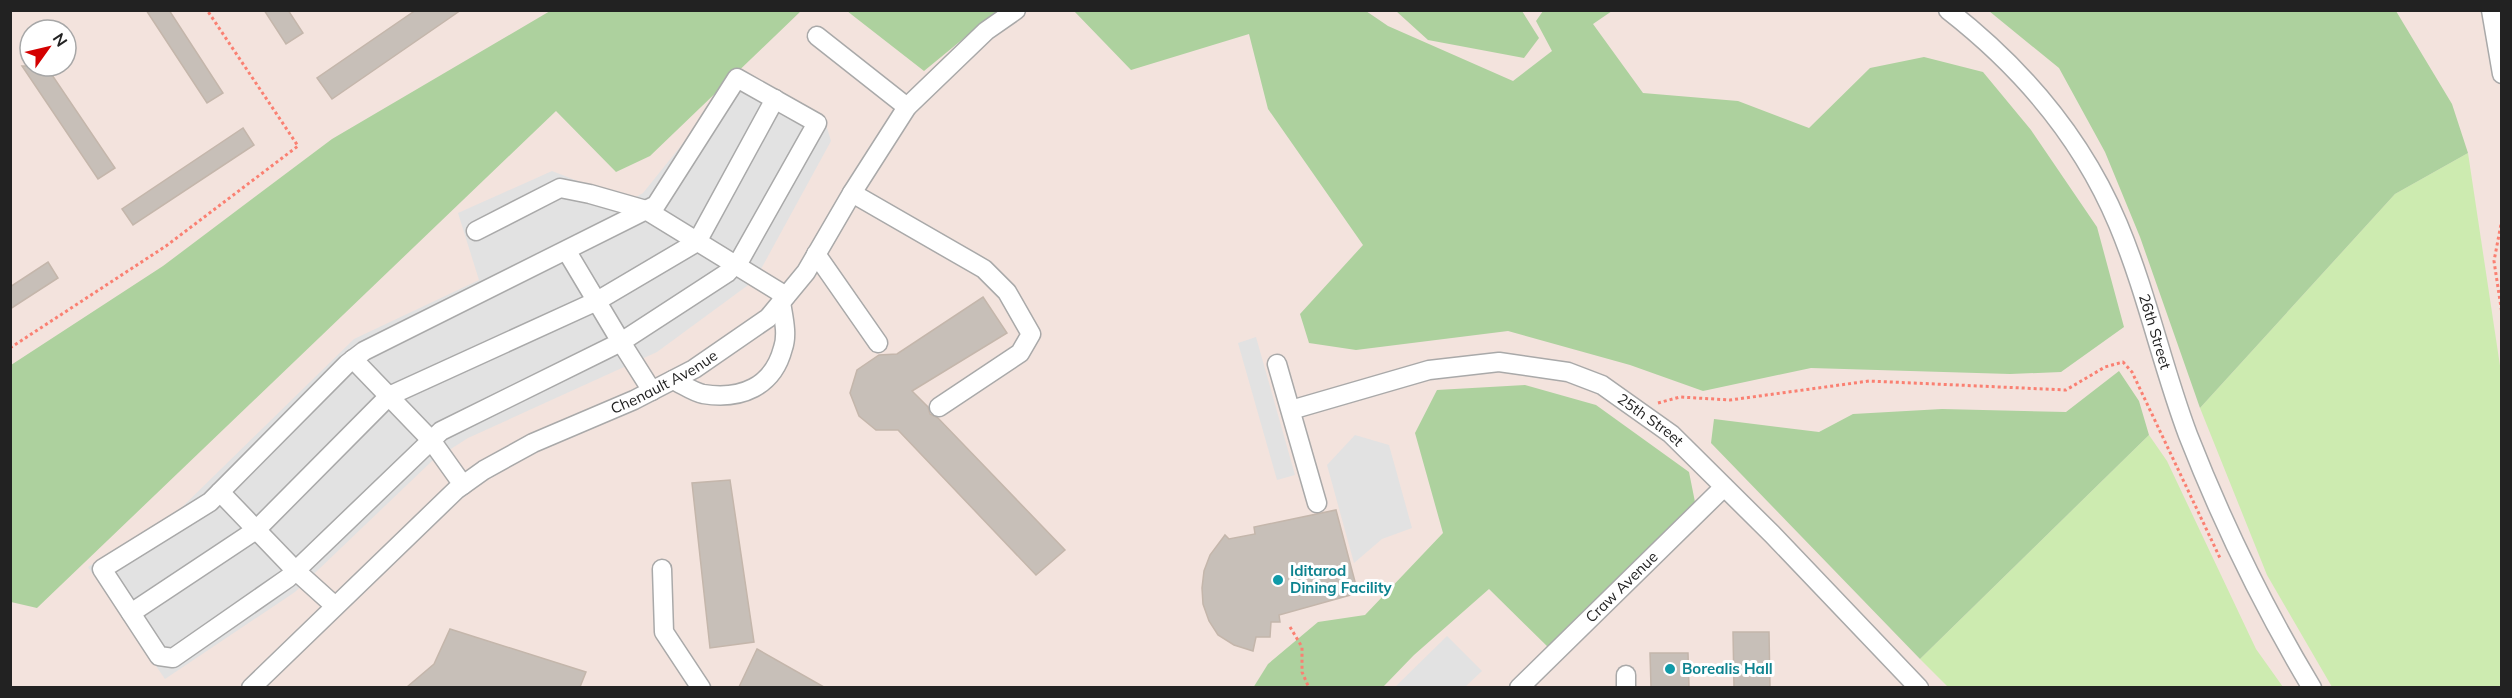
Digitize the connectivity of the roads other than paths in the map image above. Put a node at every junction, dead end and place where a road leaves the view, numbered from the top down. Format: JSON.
{"nodes":[{"id":1,"x":1016,"y":10,"type":"edge"},
{"id":2,"x":1948,"y":10,"type":"edge"},
{"id":3,"x":2491,"y":10,"type":"edge"},
{"id":4,"x":817,"y":36,"type":"dead end"},
{"id":5,"x":2502,"y":74,"type":"edge"},
{"id":6,"x":775,"y":99,"type":"junction"},
{"id":7,"x":907,"y":107,"type":"junction"},
{"id":8,"x":852,"y":193,"type":"junction"},
{"id":9,"x":646,"y":210,"type":"junction"},
{"id":10,"x":476,"y":231,"type":"dead end"},
{"id":11,"x":697,"y":242,"type":"junction"},
{"id":12,"x":566,"y":250,"type":"junction"},
{"id":13,"x":816,"y":254,"type":"junction"},
{"id":14,"x":735,"y":265,"type":"junction"},
{"id":15,"x":784,"y":299,"type":"junction"},
{"id":16,"x":597,"y":301,"type":"junction"},
{"id":17,"x":621,"y":342,"type":"junction"},
{"id":18,"x":878,"y":343,"type":"dead end"},
{"id":19,"x":353,"y":359,"type":"junction"},
{"id":20,"x":1277,"y":364,"type":"dead end"},
{"id":21,"x":673,"y":380,"type":"junction"},
{"id":22,"x":651,"y":391,"type":"junction"},
{"id":23,"x":389,"y":396,"type":"junction"},
{"id":24,"x":939,"y":407,"type":"dead end"},
{"id":25,"x":1291,"y":410,"type":"junction"},
{"id":26,"x":431,"y":440,"type":"junction"},
{"id":27,"x":463,"y":485,"type":"junction"},
{"id":28,"x":1724,"y":487,"type":"junction"},
{"id":29,"x":220,"y":492,"type":"junction"},
{"id":30,"x":1317,"y":503,"type":"dead end"},
{"id":31,"x":256,"y":530,"type":"junction"},
{"id":32,"x":662,"y":568,"type":"dead end"},
{"id":33,"x":295,"y":570,"type":"junction"},
{"id":34,"x":335,"y":606,"type":"junction"},
{"id":35,"x":131,"y":613,"type":"junction"},
{"id":36,"x":251,"y":687,"type":"edge"},
{"id":37,"x":702,"y":687,"type":"edge"},
{"id":38,"x":1519,"y":687,"type":"edge"},
{"id":39,"x":1919,"y":687,"type":"edge"},
{"id":40,"x":2313,"y":687,"type":"edge"}],
"edges":[{"from":1,"to":7,"type":"street","name":"Chenault Avenue"},
{"from":2,"to":40,"type":"street","name":"26th Street"},
{"from":3,"to":5,"type":"street"},
{"from":4,"to":7,"type":"street"},
{"from":6,"to":9,"type":"street"},
{"from":6,"to":11,"type":"street"},
{"from":6,"to":14,"type":"street"},
{"from":7,"to":8,"type":"street","name":"Chenault Avenue"},
{"from":8,"to":13,"type":"street","name":"Chenault Avenue"},
{"from":8,"to":24,"type":"street"},
{"from":9,"to":10,"type":"street"},
{"from":9,"to":11,"type":"street"},
{"from":9,"to":12,"type":"street"},
{"from":11,"to":14,"type":"street"},
{"from":11,"to":16,"type":"street"},
{"from":12,"to":16,"type":"street"},
{"from":12,"to":19,"type":"street"},
{"from":13,"to":15,"type":"street","name":"Chenault Avenue"},
{"from":13,"to":18,"type":"street"},
{"from":14,"to":15,"type":"street"},
{"from":14,"to":17,"type":"street"},
{"from":15,"to":21,"type":"street","name":"Chenault Avenue"},
{"from":15,"to":21,"type":"street"},
{"from":16,"to":17,"type":"street"},
{"from":16,"to":23,"type":"street"},
{"from":17,"to":22,"type":"street"},
{"from":17,"to":26,"type":"street"},
{"from":19,"to":23,"type":"street"},
{"from":19,"to":29,"type":"street"},
{"from":20,"to":25,"type":"street"},
{"from":21,"to":22,"type":"street","name":"Chenault Avenue"},
{"from":22,"to":27,"type":"street","name":"Chenault Avenue"},
{"from":23,"to":26,"type":"street"},
{"from":23,"to":31,"type":"street"},
{"from":25,"to":28,"type":"street","name":"25th Street"},
{"from":25,"to":30,"type":"street"},
{"from":26,"to":27,"type":"street"},
{"from":26,"to":33,"type":"street"},
{"from":27,"to":34,"type":"street","name":"Chenault Avenue"},
{"from":28,"to":38,"type":"street","name":"Craw Avenue"},
{"from":28,"to":39,"type":"street","name":"25th Street"},
{"from":29,"to":31,"type":"street"},
{"from":29,"to":35,"type":"street"},
{"from":31,"to":33,"type":"street"},
{"from":31,"to":35,"type":"street"},
{"from":32,"to":37,"type":"street"},
{"from":33,"to":34,"type":"street"},
{"from":33,"to":35,"type":"street"},
{"from":34,"to":36,"type":"street","name":"Chenault Avenue"}]}
